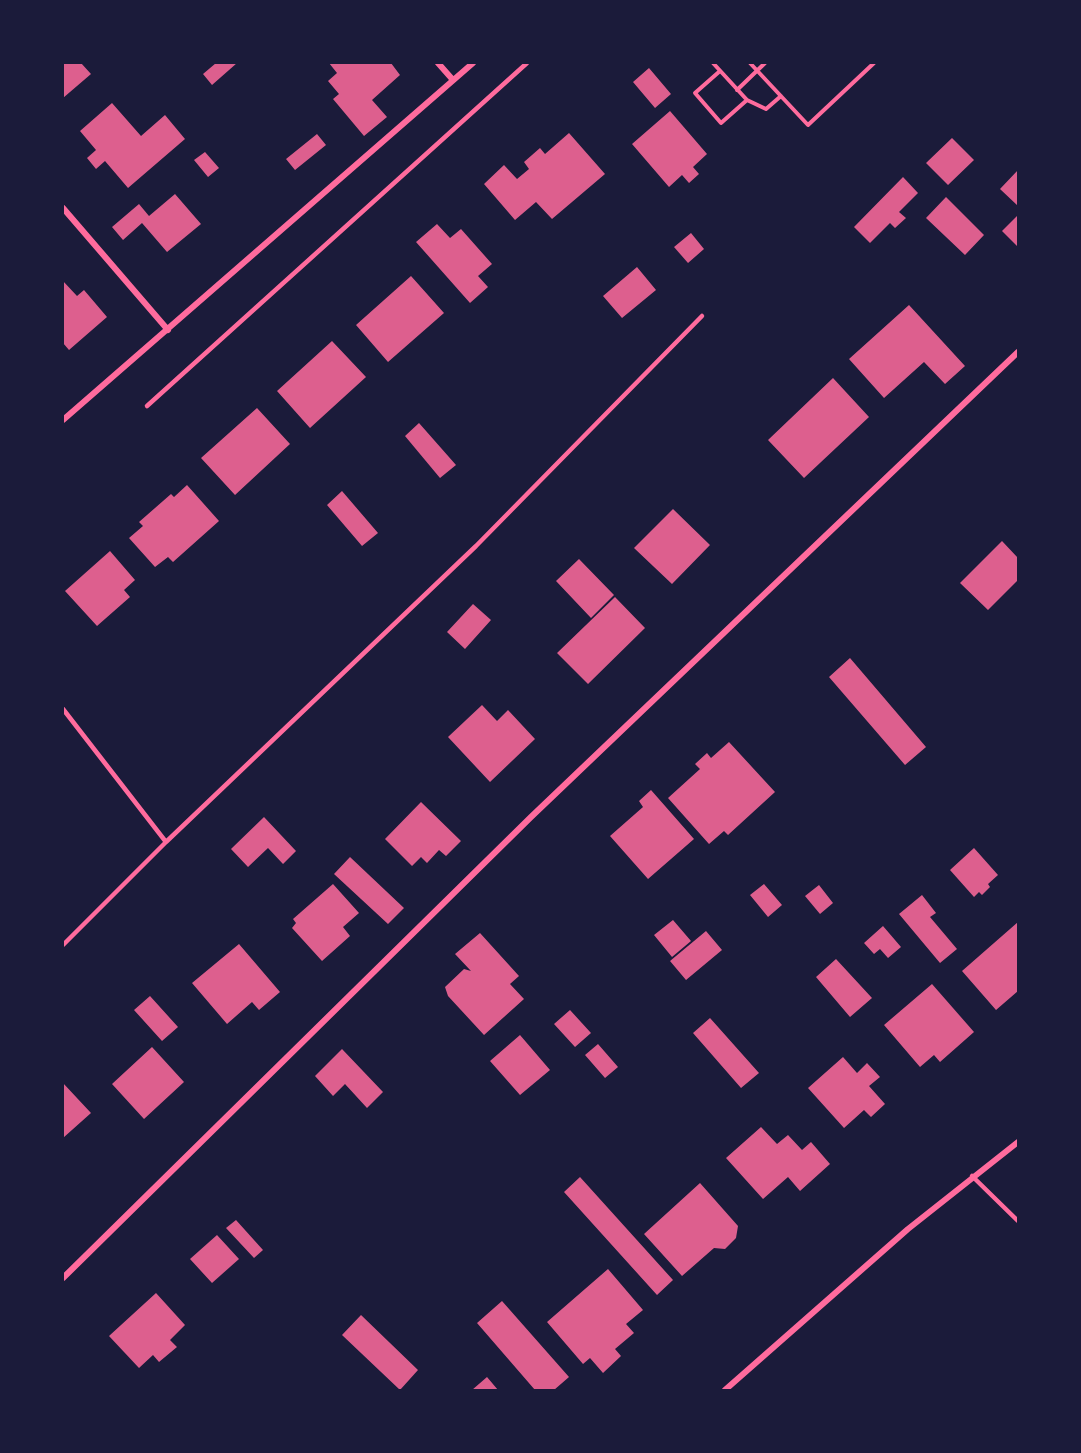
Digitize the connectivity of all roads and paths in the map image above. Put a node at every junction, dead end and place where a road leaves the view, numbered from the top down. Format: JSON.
{"nodes":[{"id":1,"x":438,"y":63,"type":"edge"},
{"id":2,"x":473,"y":63,"type":"edge"},
{"id":3,"x":527,"y":63,"type":"edge"},
{"id":4,"x":713,"y":63,"type":"edge"},
{"id":5,"x":750,"y":63,"type":"edge"},
{"id":6,"x":765,"y":63,"type":"edge"},
{"id":7,"x":874,"y":63,"type":"edge"},
{"id":8,"x":757,"y":70,"type":"junction"},
{"id":9,"x":720,"y":71,"type":"junction"},
{"id":10,"x":453,"y":80,"type":"junction"},
{"id":11,"x":737,"y":90,"type":"junction"},
{"id":12,"x":781,"y":96,"type":"junction"},
{"id":13,"x":747,"y":100,"type":"junction"},
{"id":14,"x":63,"y":208,"type":"edge"},
{"id":15,"x":702,"y":316,"type":"dead end"},
{"id":16,"x":168,"y":330,"type":"junction"},
{"id":17,"x":1018,"y":352,"type":"edge"},
{"id":18,"x":147,"y":406,"type":"dead end"},
{"id":19,"x":63,"y":420,"type":"edge"},
{"id":20,"x":63,"y":709,"type":"edge"},
{"id":21,"x":166,"y":842,"type":"junction"},
{"id":22,"x":63,"y":945,"type":"edge"},
{"id":23,"x":1018,"y":1142,"type":"edge"},
{"id":24,"x":972,"y":1176,"type":"junction"},
{"id":25,"x":1018,"y":1221,"type":"edge"},
{"id":26,"x":63,"y":1278,"type":"edge"},
{"id":27,"x":725,"y":1390,"type":"edge"}],
"edges":[{"from":1,"to":10,"type":"street"},
{"from":2,"to":10,"type":"street"},
{"from":3,"to":18,"type":"lane"},
{"from":4,"to":9,"type":"path"},
{"from":5,"to":8,"type":"path"},
{"from":6,"to":8,"type":"path"},
{"from":7,"to":12,"type":"path"},
{"from":8,"to":11,"type":"path"},
{"from":8,"to":12,"type":"path"},
{"from":9,"to":11,"type":"path"},
{"from":9,"to":13,"type":"path"},
{"from":10,"to":16,"type":"street"},
{"from":11,"to":13,"type":"path"},
{"from":12,"to":13,"type":"path"},
{"from":14,"to":16,"type":"street"},
{"from":15,"to":21,"type":"lane"},
{"from":16,"to":19,"type":"street"},
{"from":17,"to":26,"type":"street"},
{"from":20,"to":21,"type":"lane"},
{"from":21,"to":22,"type":"lane"},
{"from":23,"to":24,"type":"street"},
{"from":24,"to":25,"type":"lane"},
{"from":24,"to":27,"type":"street"}]}
